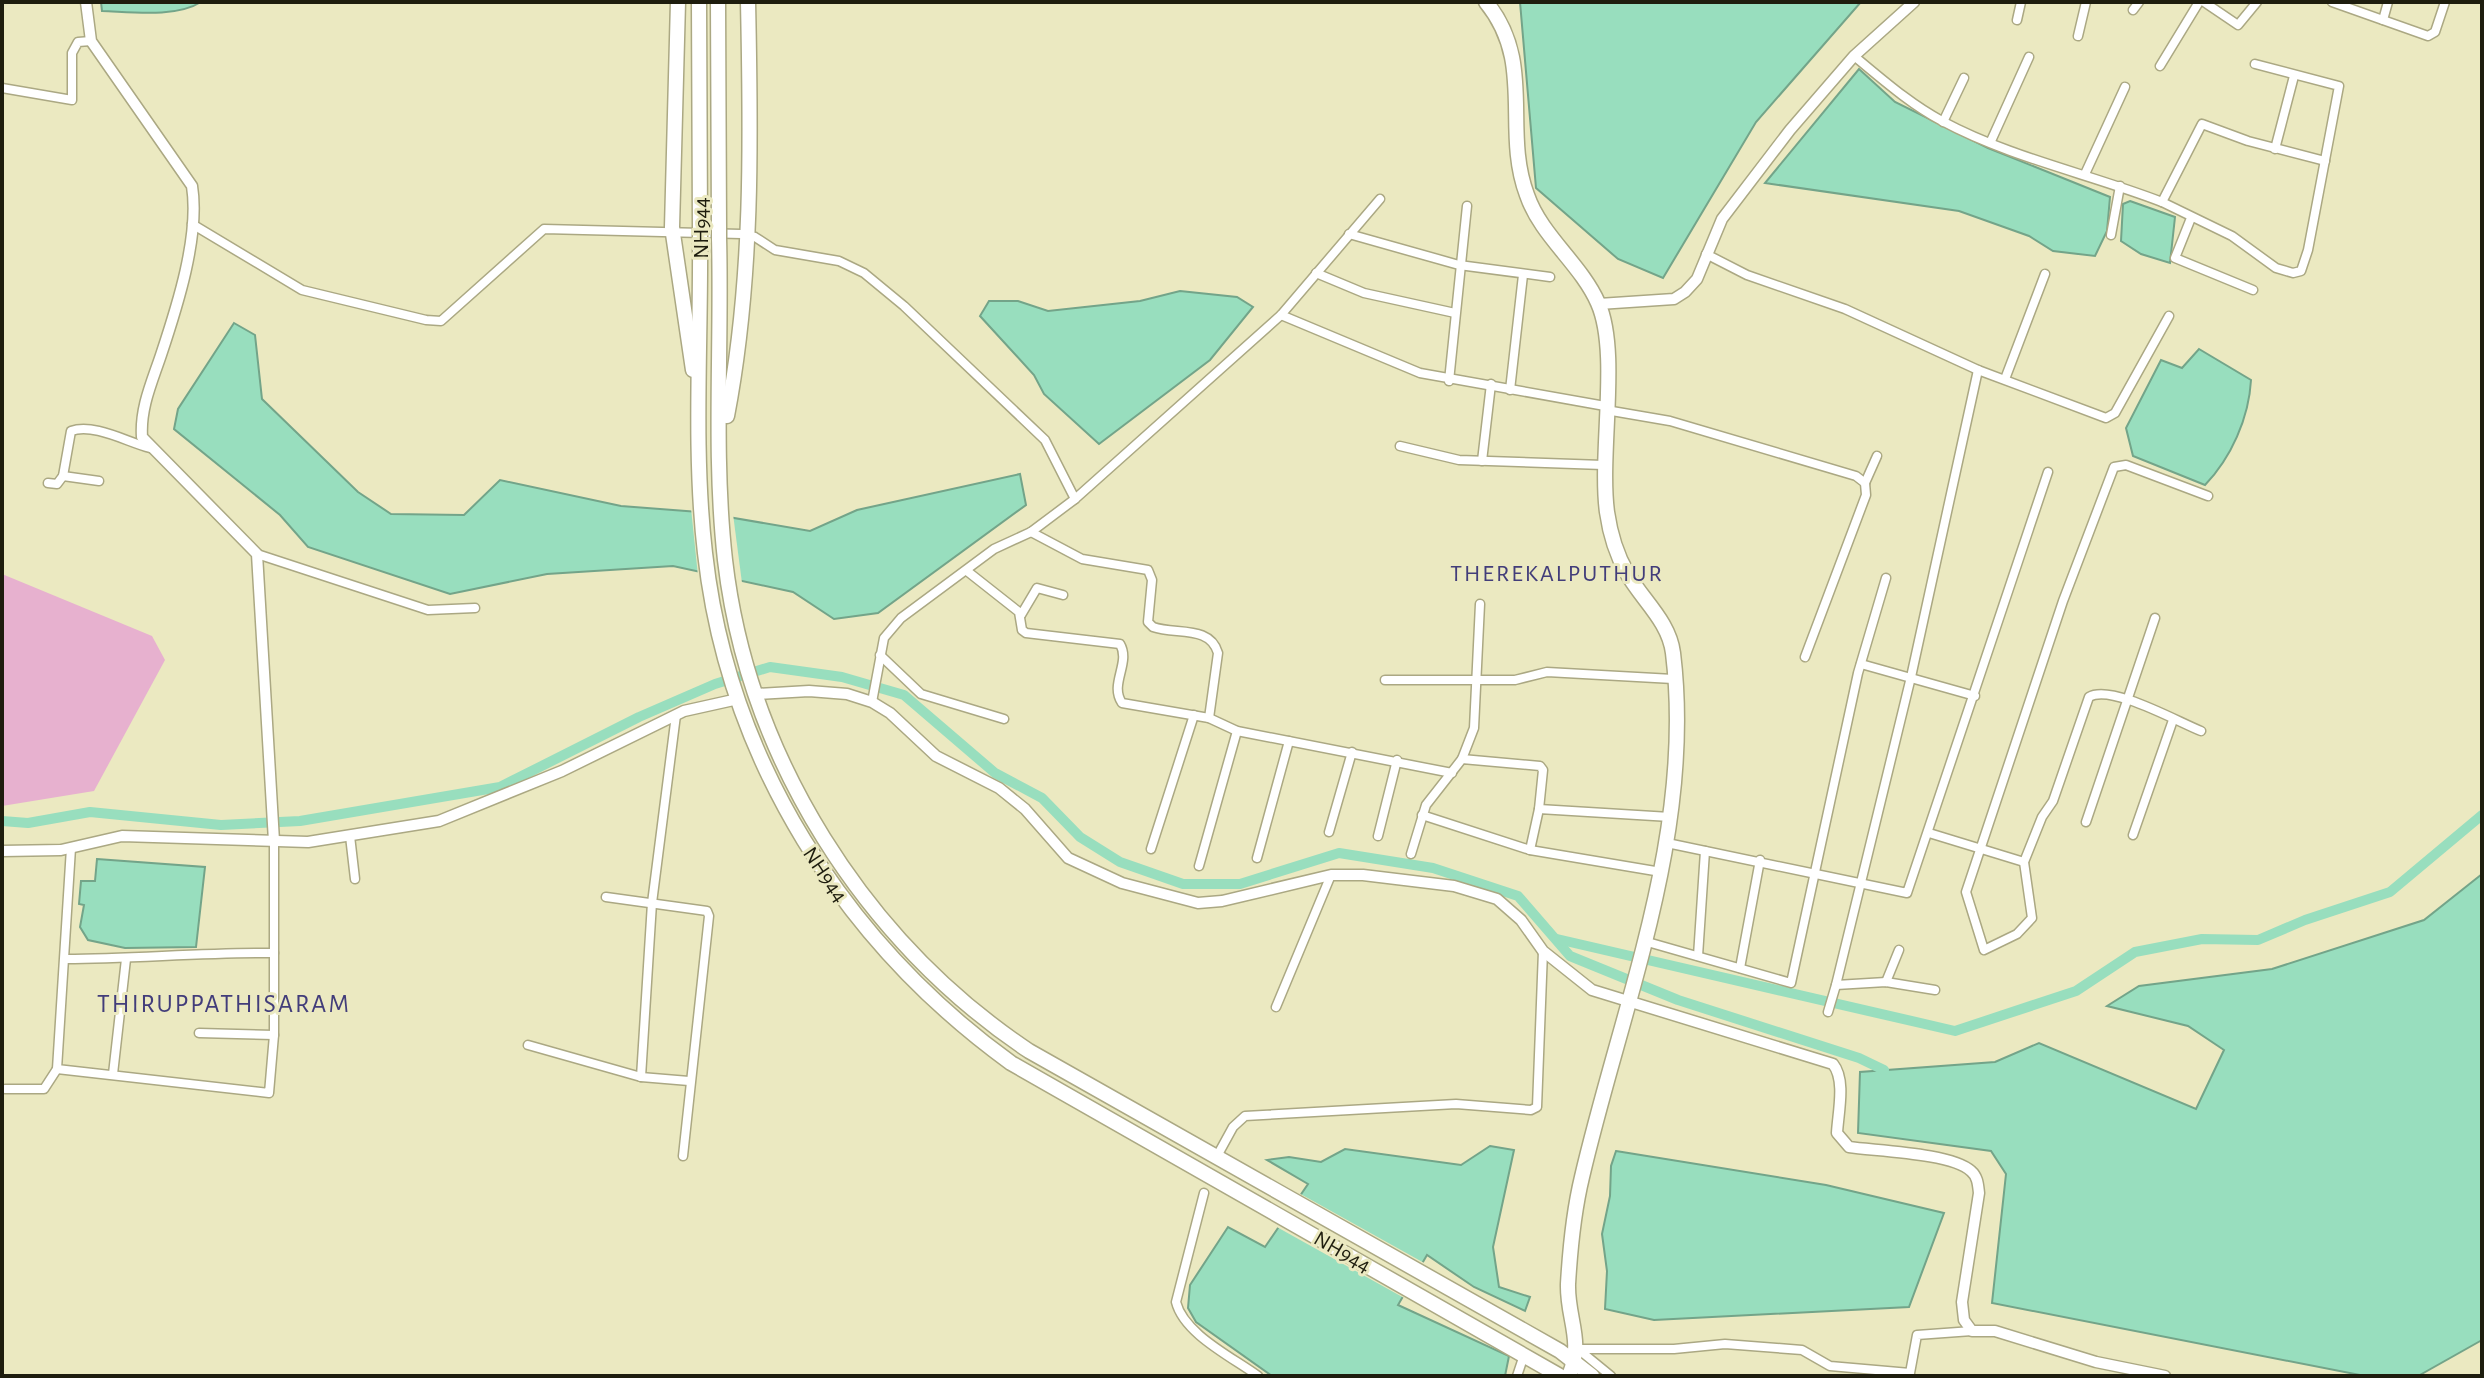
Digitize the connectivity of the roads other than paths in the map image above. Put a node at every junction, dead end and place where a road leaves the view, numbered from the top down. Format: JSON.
{"nodes":[{"id":1,"x":86,"y":2,"type":"edge"},
{"id":2,"x":678,"y":2,"type":"edge"},
{"id":3,"x":699,"y":2,"type":"edge"},
{"id":4,"x":718,"y":2,"type":"edge"},
{"id":5,"x":748,"y":2,"type":"edge"},
{"id":6,"x":1486,"y":2,"type":"edge"},
{"id":7,"x":1914,"y":2,"type":"edge"},
{"id":8,"x":2021,"y":2,"type":"edge"},
{"id":9,"x":2086,"y":2,"type":"edge"},
{"id":10,"x":2139,"y":2,"type":"edge"},
{"id":11,"x":2201,"y":2,"type":"edge"},
{"id":12,"x":2257,"y":2,"type":"edge"},
{"id":13,"x":2332,"y":2,"type":"edge"},
{"id":14,"x":2388,"y":2,"type":"edge"},
{"id":15,"x":2445,"y":2,"type":"edge"},
{"id":16,"x":2133,"y":10,"type":"dead end"},
{"id":17,"x":2017,"y":20,"type":"dead end"},
{"id":18,"x":2383,"y":20,"type":"junction"},
{"id":19,"x":2078,"y":36,"type":"dead end"},
{"id":20,"x":91,"y":41,"type":"junction"},
{"id":21,"x":1854,"y":56,"type":"junction"},
{"id":22,"x":2029,"y":57,"type":"dead end"},
{"id":23,"x":2255,"y":64,"type":"dead end"},
{"id":24,"x":2160,"y":66,"type":"dead end"},
{"id":25,"x":2294,"y":76,"type":"junction"},
{"id":26,"x":1964,"y":78,"type":"dead end"},
{"id":27,"x":2125,"y":87,"type":"dead end"},
{"id":28,"x":2,"y":88,"type":"edge"},
{"id":29,"x":1943,"y":122,"type":"junction"},
{"id":30,"x":1991,"y":141,"type":"junction"},
{"id":31,"x":2275,"y":149,"type":"junction"},
{"id":32,"x":2325,"y":161,"type":"junction"},
{"id":33,"x":2085,"y":174,"type":"junction"},
{"id":34,"x":2120,"y":186,"type":"junction"},
{"id":35,"x":1380,"y":199,"type":"dead end"},
{"id":36,"x":2162,"y":202,"type":"junction"},
{"id":37,"x":1467,"y":206,"type":"dead end"},
{"id":38,"x":2191,"y":218,"type":"junction"},
{"id":39,"x":192,"y":224,"type":"junction"},
{"id":40,"x":672,"y":233,"type":"junction"},
{"id":41,"x":1349,"y":234,"type":"junction"},
{"id":42,"x":748,"y":235,"type":"junction"},
{"id":43,"x":2111,"y":235,"type":"dead end"},
{"id":44,"x":1706,"y":254,"type":"junction"},
{"id":45,"x":1459,"y":265,"type":"junction"},
{"id":46,"x":1316,"y":273,"type":"junction"},
{"id":47,"x":2045,"y":274,"type":"dead end"},
{"id":48,"x":1523,"y":275,"type":"junction"},
{"id":49,"x":1550,"y":277,"type":"dead end"},
{"id":50,"x":2253,"y":290,"type":"dead end"},
{"id":51,"x":1599,"y":304,"type":"junction"},
{"id":52,"x":1455,"y":313,"type":"junction"},
{"id":53,"x":1281,"y":315,"type":"junction"},
{"id":54,"x":2169,"y":316,"type":"dead end"},
{"id":55,"x":1978,"y":370,"type":"junction"},
{"id":56,"x":2005,"y":379,"type":"junction"},
{"id":57,"x":1449,"y":381,"type":"junction"},
{"id":58,"x":1491,"y":384,"type":"junction"},
{"id":59,"x":1510,"y":390,"type":"junction"},
{"id":60,"x":1605,"y":408,"type":"junction"},
{"id":61,"x":701,"y":434,"type":"junction"},
{"id":62,"x":1400,"y":446,"type":"dead end"},
{"id":63,"x":150,"y":448,"type":"junction"},
{"id":64,"x":720,"y":449,"type":"junction"},
{"id":65,"x":1877,"y":456,"type":"dead end"},
{"id":66,"x":1482,"y":461,"type":"junction"},
{"id":67,"x":1603,"y":465,"type":"junction"},
{"id":68,"x":2048,"y":472,"type":"dead end"},
{"id":69,"x":63,"y":476,"type":"junction"},
{"id":70,"x":99,"y":481,"type":"dead end"},
{"id":71,"x":48,"y":483,"type":"dead end"},
{"id":72,"x":1865,"y":483,"type":"junction"},
{"id":73,"x":2208,"y":496,"type":"dead end"},
{"id":74,"x":1075,"y":499,"type":"junction"},
{"id":75,"x":1031,"y":532,"type":"junction"},
{"id":76,"x":257,"y":554,"type":"junction"},
{"id":77,"x":967,"y":571,"type":"junction"},
{"id":78,"x":1886,"y":578,"type":"dead end"},
{"id":79,"x":1063,"y":595,"type":"dead end"},
{"id":80,"x":1480,"y":604,"type":"dead end"},
{"id":81,"x":475,"y":608,"type":"dead end"},
{"id":82,"x":1021,"y":615,"type":"junction"},
{"id":83,"x":2155,"y":618,"type":"dead end"},
{"id":84,"x":880,"y":655,"type":"junction"},
{"id":85,"x":1805,"y":657,"type":"dead end"},
{"id":86,"x":1861,"y":664,"type":"junction"},
{"id":87,"x":1911,"y":677,"type":"junction"},
{"id":88,"x":1673,"y":679,"type":"junction"},
{"id":89,"x":1385,"y":680,"type":"dead end"},
{"id":90,"x":1477,"y":681,"type":"junction"},
{"id":91,"x":755,"y":689,"type":"junction"},
{"id":92,"x":736,"y":694,"type":"junction"},
{"id":93,"x":872,"y":696,"type":"junction"},
{"id":94,"x":1975,"y":696,"type":"junction"},
{"id":95,"x":2126,"y":699,"type":"junction"},
{"id":96,"x":676,"y":715,"type":"junction"},
{"id":97,"x":1194,"y":715,"type":"junction"},
{"id":98,"x":1209,"y":718,"type":"junction"},
{"id":99,"x":1004,"y":719,"type":"dead end"},
{"id":100,"x":2173,"y":720,"type":"junction"},
{"id":101,"x":1237,"y":731,"type":"junction"},
{"id":102,"x":2201,"y":731,"type":"dead end"},
{"id":103,"x":1289,"y":741,"type":"junction"},
{"id":104,"x":1352,"y":752,"type":"junction"},
{"id":105,"x":1462,"y":759,"type":"junction"},
{"id":106,"x":1397,"y":760,"type":"junction"},
{"id":107,"x":1452,"y":773,"type":"junction"},
{"id":108,"x":1539,"y":809,"type":"junction"},
{"id":109,"x":1422,"y":815,"type":"junction"},
{"id":110,"x":1671,"y":817,"type":"junction"},
{"id":111,"x":2086,"y":822,"type":"dead end"},
{"id":112,"x":1329,"y":832,"type":"dead end"},
{"id":113,"x":1929,"y":833,"type":"junction"},
{"id":114,"x":2133,"y":835,"type":"dead end"},
{"id":115,"x":274,"y":836,"type":"junction"},
{"id":116,"x":350,"y":836,"type":"junction"},
{"id":117,"x":1378,"y":836,"type":"dead end"},
{"id":118,"x":1667,"y":843,"type":"junction"},
{"id":119,"x":71,"y":848,"type":"junction"},
{"id":120,"x":1151,"y":849,"type":"dead end"},
{"id":121,"x":1980,"y":849,"type":"junction"},
{"id":122,"x":1530,"y":850,"type":"junction"},
{"id":123,"x":2,"y":851,"type":"edge"},
{"id":124,"x":1705,"y":851,"type":"junction"},
{"id":125,"x":1411,"y":854,"type":"dead end"},
{"id":126,"x":1257,"y":858,"type":"dead end"},
{"id":127,"x":1760,"y":860,"type":"junction"},
{"id":128,"x":2024,"y":862,"type":"junction"},
{"id":129,"x":1199,"y":866,"type":"dead end"},
{"id":130,"x":1661,"y":872,"type":"junction"},
{"id":131,"x":1813,"y":872,"type":"junction"},
{"id":132,"x":1331,"y":875,"type":"junction"},
{"id":133,"x":355,"y":879,"type":"dead end"},
{"id":134,"x":1862,"y":882,"type":"junction"},
{"id":135,"x":606,"y":897,"type":"dead end"},
{"id":136,"x":652,"y":903,"type":"junction"},
{"id":137,"x":1643,"y":946,"type":"junction"},
{"id":138,"x":1899,"y":950,"type":"dead end"},
{"id":139,"x":1543,"y":951,"type":"junction"},
{"id":140,"x":274,"y":953,"type":"junction"},
{"id":141,"x":1698,"y":956,"type":"junction"},
{"id":142,"x":66,"y":959,"type":"junction"},
{"id":143,"x":126,"y":959,"type":"junction"},
{"id":144,"x":1740,"y":968,"type":"junction"},
{"id":145,"x":1886,"y":982,"type":"junction"},
{"id":146,"x":1836,"y":985,"type":"junction"},
{"id":147,"x":1935,"y":990,"type":"dead end"},
{"id":148,"x":1630,"y":999,"type":"junction"},
{"id":149,"x":1276,"y":1007,"type":"dead end"},
{"id":150,"x":1828,"y":1012,"type":"dead end"},
{"id":151,"x":199,"y":1033,"type":"dead end"},
{"id":152,"x":274,"y":1035,"type":"junction"},
{"id":153,"x":528,"y":1045,"type":"dead end"},
{"id":154,"x":57,"y":1069,"type":"junction"},
{"id":155,"x":113,"y":1074,"type":"junction"},
{"id":156,"x":641,"y":1077,"type":"junction"},
{"id":157,"x":689,"y":1081,"type":"junction"},
{"id":158,"x":5,"y":1089,"type":"dead end"},
{"id":159,"x":683,"y":1156,"type":"dead end"},
{"id":160,"x":1216,"y":1158,"type":"junction"},
{"id":161,"x":1204,"y":1193,"type":"dead end"},
{"id":162,"x":1972,"y":1331,"type":"junction"},
{"id":163,"x":1524,"y":1355,"type":"junction"},
{"id":164,"x":1576,"y":1355,"type":"junction"},
{"id":165,"x":1258,"y":1376,"type":"edge"},
{"id":166,"x":1517,"y":1376,"type":"edge"},
{"id":167,"x":1560,"y":1376,"type":"edge"},
{"id":168,"x":1569,"y":1376,"type":"edge"},
{"id":169,"x":1592,"y":1376,"type":"edge"},
{"id":170,"x":1611,"y":1376,"type":"edge"},
{"id":171,"x":2165,"y":1376,"type":"edge"}],
"edges":[{"from":1,"to":20,"type":"street"},
{"from":2,"to":40,"type":"main road"},
{"from":3,"to":61,"type":"main road","name":"NH944","number":"NH944"},
{"from":4,"to":64,"type":"main road","name":"NH944","number":"NH944"},
{"from":5,"to":42,"type":"main road"},
{"from":6,"to":51,"type":"main road"},
{"from":7,"to":21,"type":"street"},
{"from":8,"to":17,"type":"street"},
{"from":9,"to":19,"type":"street"},
{"from":10,"to":16,"type":"street"},
{"from":11,"to":12,"type":"street"},
{"from":11,"to":24,"type":"street"},
{"from":13,"to":18,"type":"street"},
{"from":14,"to":18,"type":"street"},
{"from":15,"to":18,"type":"street"},
{"from":20,"to":28,"type":"street"},
{"from":20,"to":39,"type":"street"},
{"from":21,"to":29,"type":"street"},
{"from":21,"to":44,"type":"street"},
{"from":22,"to":30,"type":"street"},
{"from":23,"to":25,"type":"street"},
{"from":25,"to":31,"type":"street"},
{"from":25,"to":32,"type":"street"},
{"from":26,"to":29,"type":"street"},
{"from":27,"to":33,"type":"street"},
{"from":29,"to":30,"type":"street"},
{"from":30,"to":33,"type":"street"},
{"from":31,"to":32,"type":"street"},
{"from":31,"to":36,"type":"street"},
{"from":32,"to":38,"type":"street"},
{"from":33,"to":34,"type":"street"},
{"from":34,"to":36,"type":"street"},
{"from":34,"to":43,"type":"street"},
{"from":35,"to":41,"type":"street"},
{"from":36,"to":38,"type":"street"},
{"from":37,"to":45,"type":"street"},
{"from":38,"to":50,"type":"street"},
{"from":39,"to":40,"type":"street"},
{"from":39,"to":63,"type":"street"},
{"from":40,"to":42,"type":"street"},
{"from":40,"to":61,"type":"main road"},
{"from":41,"to":45,"type":"street"},
{"from":41,"to":46,"type":"street"},
{"from":42,"to":64,"type":"main road"},
{"from":42,"to":74,"type":"street"},
{"from":44,"to":51,"type":"street"},
{"from":44,"to":55,"type":"street"},
{"from":45,"to":48,"type":"street"},
{"from":45,"to":52,"type":"street"},
{"from":46,"to":52,"type":"street"},
{"from":46,"to":53,"type":"street"},
{"from":47,"to":56,"type":"street"},
{"from":48,"to":49,"type":"street"},
{"from":48,"to":59,"type":"street"},
{"from":51,"to":60,"type":"main road"},
{"from":52,"to":57,"type":"street"},
{"from":53,"to":57,"type":"street"},
{"from":53,"to":74,"type":"street"},
{"from":54,"to":56,"type":"street"},
{"from":55,"to":56,"type":"street"},
{"from":55,"to":87,"type":"street"},
{"from":57,"to":58,"type":"street"},
{"from":58,"to":59,"type":"street"},
{"from":58,"to":66,"type":"street"},
{"from":59,"to":60,"type":"street"},
{"from":60,"to":67,"type":"main road"},
{"from":60,"to":72,"type":"street"},
{"from":61,"to":92,"type":"main road","name":"NH944","number":"NH944"},
{"from":62,"to":66,"type":"street"},
{"from":63,"to":69,"type":"street"},
{"from":63,"to":76,"type":"street"},
{"from":64,"to":91,"type":"main road","name":"NH944","number":"NH944"},
{"from":65,"to":72,"type":"street"},
{"from":66,"to":67,"type":"street"},
{"from":67,"to":88,"type":"main road"},
{"from":68,"to":94,"type":"street"},
{"from":69,"to":70,"type":"street"},
{"from":69,"to":71,"type":"street"},
{"from":72,"to":85,"type":"street"},
{"from":73,"to":121,"type":"street"},
{"from":74,"to":75,"type":"street"},
{"from":75,"to":77,"type":"street"},
{"from":75,"to":98,"type":"street"},
{"from":76,"to":81,"type":"street"},
{"from":76,"to":115,"type":"street"},
{"from":77,"to":82,"type":"street"},
{"from":77,"to":84,"type":"street"},
{"from":78,"to":86,"type":"street"},
{"from":79,"to":82,"type":"street"},
{"from":80,"to":90,"type":"street"},
{"from":82,"to":97,"type":"street"},
{"from":83,"to":95,"type":"street"},
{"from":84,"to":93,"type":"street"},
{"from":84,"to":99,"type":"street"},
{"from":86,"to":87,"type":"street"},
{"from":86,"to":131,"type":"street"},
{"from":87,"to":94,"type":"street"},
{"from":87,"to":134,"type":"street"},
{"from":88,"to":90,"type":"street"},
{"from":88,"to":110,"type":"main road"},
{"from":89,"to":90,"type":"street"},
{"from":90,"to":105,"type":"street"},
{"from":91,"to":93,"type":"street"},
{"from":91,"to":160,"type":"main road","name":"NH944","number":"NH944"},
{"from":92,"to":96,"type":"street"},
{"from":92,"to":163,"type":"main road","name":"NH944","number":"NH944"},
{"from":93,"to":132,"type":"street"},
{"from":94,"to":113,"type":"street"},
{"from":95,"to":100,"type":"street"},
{"from":95,"to":111,"type":"street"},
{"from":95,"to":128,"type":"street"},
{"from":96,"to":116,"type":"street"},
{"from":96,"to":136,"type":"street"},
{"from":97,"to":98,"type":"street"},
{"from":97,"to":120,"type":"street"},
{"from":98,"to":101,"type":"street"},
{"from":100,"to":102,"type":"street"},
{"from":100,"to":114,"type":"street"},
{"from":101,"to":103,"type":"street"},
{"from":101,"to":129,"type":"street"},
{"from":103,"to":104,"type":"street"},
{"from":103,"to":126,"type":"street"},
{"from":104,"to":106,"type":"street"},
{"from":104,"to":112,"type":"street"},
{"from":105,"to":107,"type":"street"},
{"from":105,"to":108,"type":"street"},
{"from":106,"to":107,"type":"street"},
{"from":106,"to":117,"type":"street"},
{"from":107,"to":109,"type":"street"},
{"from":108,"to":110,"type":"street"},
{"from":108,"to":122,"type":"street"},
{"from":109,"to":122,"type":"street"},
{"from":109,"to":125,"type":"street"},
{"from":110,"to":118,"type":"main road"},
{"from":113,"to":121,"type":"street"},
{"from":113,"to":134,"type":"street"},
{"from":115,"to":116,"type":"street"},
{"from":115,"to":119,"type":"street"},
{"from":115,"to":140,"type":"street"},
{"from":116,"to":133,"type":"street"},
{"from":118,"to":124,"type":"street"},
{"from":118,"to":130,"type":"main road"},
{"from":119,"to":123,"type":"street"},
{"from":119,"to":142,"type":"street"},
{"from":121,"to":128,"type":"street"},
{"from":121,"to":128,"type":"street"},
{"from":122,"to":130,"type":"street"},
{"from":124,"to":127,"type":"street"},
{"from":124,"to":141,"type":"street"},
{"from":127,"to":131,"type":"street"},
{"from":127,"to":144,"type":"street"},
{"from":130,"to":137,"type":"main road"},
{"from":131,"to":134,"type":"street"},
{"from":131,"to":144,"type":"street"},
{"from":132,"to":139,"type":"street"},
{"from":132,"to":149,"type":"street"},
{"from":134,"to":146,"type":"street"},
{"from":135,"to":136,"type":"street"},
{"from":136,"to":156,"type":"street"},
{"from":136,"to":157,"type":"street"},
{"from":137,"to":141,"type":"street"},
{"from":137,"to":148,"type":"main road"},
{"from":138,"to":145,"type":"street"},
{"from":139,"to":148,"type":"street"},
{"from":139,"to":160,"type":"street"},
{"from":140,"to":143,"type":"street"},
{"from":140,"to":152,"type":"street"},
{"from":141,"to":144,"type":"street"},
{"from":142,"to":143,"type":"street"},
{"from":142,"to":154,"type":"street"},
{"from":143,"to":155,"type":"street"},
{"from":145,"to":146,"type":"street"},
{"from":145,"to":147,"type":"street"},
{"from":146,"to":150,"type":"street"},
{"from":148,"to":162,"type":"street"},
{"from":148,"to":164,"type":"main road"},
{"from":151,"to":152,"type":"street"},
{"from":152,"to":155,"type":"street"},
{"from":153,"to":156,"type":"street"},
{"from":154,"to":155,"type":"street"},
{"from":154,"to":158,"type":"street"},
{"from":156,"to":157,"type":"street"},
{"from":157,"to":159,"type":"street"},
{"from":160,"to":164,"type":"main road","name":"NH944","number":"NH944"},
{"from":161,"to":165,"type":"street"},
{"from":162,"to":164,"type":"street"},
{"from":162,"to":171,"type":"street"},
{"from":163,"to":166,"type":"street"},
{"from":163,"to":167,"type":"main road","name":"NH944","number":"NH944"},
{"from":164,"to":168,"type":"main road"},
{"from":164,"to":169,"type":"main road","number":"NH944"},
{"from":164,"to":170,"type":"street"}]}
